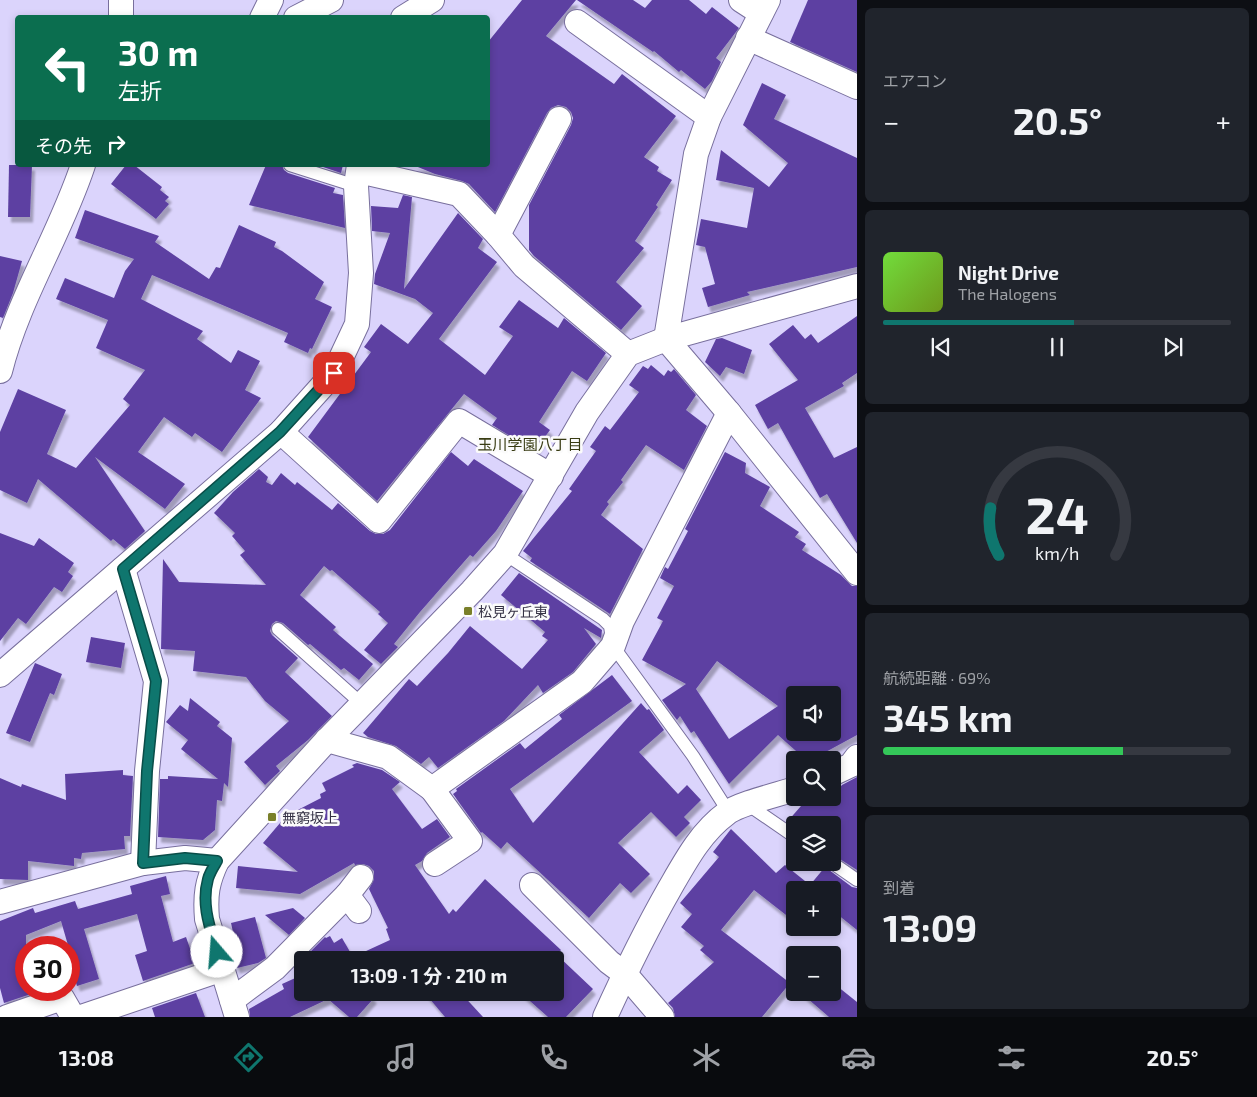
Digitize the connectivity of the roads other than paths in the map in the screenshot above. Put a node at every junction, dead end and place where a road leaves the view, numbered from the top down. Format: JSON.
{"nodes":[{"id":1,"x":121,"y":0,"type":"edge"},
{"id":2,"x":272,"y":0,"type":"edge"},
{"id":3,"x":331,"y":0,"type":"edge"},
{"id":4,"x":432,"y":0,"type":"edge"},
{"id":5,"x":741,"y":0,"type":"edge"},
{"id":6,"x":765,"y":7,"type":"edge"},
{"id":7,"x":121,"y":15,"type":"edge"},
{"id":8,"x":264,"y":15,"type":"edge"},
{"id":9,"x":302,"y":15,"type":"edge"},
{"id":10,"x":408,"y":15,"type":"edge"},
{"id":11,"x":577,"y":22,"type":"dead end"},
{"id":12,"x":748,"y":38,"type":"junction"},
{"id":13,"x":857,"y":87,"type":"edge"},
{"id":14,"x":709,"y":117,"type":"junction"},
{"id":15,"x":558,"y":119,"type":"dead end"},
{"id":16,"x":81,"y":167,"type":"edge"},
{"id":17,"x":305,"y":167,"type":"edge"},
{"id":18,"x":358,"y":174,"type":"edge"},
{"id":19,"x":498,"y":236,"type":"junction"},
{"id":20,"x":857,"y":286,"type":"edge"},
{"id":21,"x":666,"y":339,"type":"junction"},
{"id":22,"x":3,"y":352,"type":"edge"},
{"id":23,"x":628,"y":354,"type":"junction"},
{"id":24,"x":729,"y":413,"type":"junction"},
{"id":25,"x":280,"y":432,"type":"junction"},
{"id":26,"x":551,"y":476,"type":"junction"},
{"id":27,"x":505,"y":554,"type":"junction"},
{"id":28,"x":123,"y":569,"type":"junction"},
{"id":29,"x":857,"y":573,"type":"edge"},
{"id":30,"x":278,"y":629,"type":"dead end"},
{"id":31,"x":613,"y":646,"type":"junction"},
{"id":32,"x":0,"y":675,"type":"edge"},
{"id":33,"x":362,"y":705,"type":"junction"},
{"id":34,"x":327,"y":740,"type":"junction"},
{"id":35,"x":857,"y":757,"type":"edge"},
{"id":36,"x":841,"y":770,"type":"edge"},
{"id":37,"x":432,"y":789,"type":"junction"},
{"id":38,"x":786,"y":792,"type":"edge"},
{"id":39,"x":738,"y":808,"type":"junction"},
{"id":40,"x":786,"y":833,"type":"edge"},
{"id":41,"x":217,"y":861,"type":"junction"},
{"id":42,"x":143,"y":863,"type":"junction"},
{"id":43,"x":435,"y":864,"type":"dead end"},
{"id":44,"x":841,"y":869,"type":"edge"},
{"id":45,"x":857,"y":880,"type":"edge"},
{"id":46,"x":532,"y":885,"type":"dead end"},
{"id":47,"x":356,"y":894,"type":"dead end"},
{"id":48,"x":0,"y":902,"type":"edge"},
{"id":49,"x":222,"y":969,"type":"junction"},
{"id":50,"x":625,"y":974,"type":"junction"},
{"id":51,"x":235,"y":1009,"type":"edge"},
{"id":52,"x":7,"y":1017,"type":"edge"},
{"id":53,"x":73,"y":1017,"type":"edge"},
{"id":54,"x":81,"y":1017,"type":"edge"},
{"id":55,"x":605,"y":1017,"type":"edge"},
{"id":56,"x":662,"y":1017,"type":"edge"}],
"edges":[{"from":1,"to":7,"type":"street"},
{"from":2,"to":8,"type":"street"},
{"from":3,"to":9,"type":"street"},
{"from":4,"to":10,"type":"street"},
{"from":5,"to":6,"type":"street"},
{"from":6,"to":12,"type":"street"},
{"from":11,"to":14,"type":"street"},
{"from":12,"to":13,"type":"street"},
{"from":12,"to":14,"type":"street"},
{"from":14,"to":21,"type":"street"},
{"from":15,"to":19,"type":"street"},
{"from":16,"to":22,"type":"street"},
{"from":17,"to":18,"type":"lane"},
{"from":18,"to":19,"type":"street"},
{"from":18,"to":25,"type":"street"},
{"from":19,"to":23,"type":"street"},
{"from":20,"to":21,"type":"street"},
{"from":21,"to":23,"type":"street"},
{"from":21,"to":24,"type":"street"},
{"from":23,"to":26,"type":"street"},
{"from":24,"to":29,"type":"street"},
{"from":24,"to":31,"type":"street"},
{"from":25,"to":26,"type":"street"},
{"from":25,"to":28,"type":"street"},
{"from":26,"to":27,"type":"street"},
{"from":27,"to":31,"type":"lane"},
{"from":27,"to":33,"type":"street"},
{"from":28,"to":32,"type":"street"},
{"from":28,"to":42,"type":"street"},
{"from":30,"to":33,"type":"lane"},
{"from":31,"to":37,"type":"street"},
{"from":31,"to":39,"type":"lane"},
{"from":33,"to":34,"type":"street"},
{"from":34,"to":37,"type":"street"},
{"from":34,"to":41,"type":"street"},
{"from":35,"to":36,"type":"street"},
{"from":37,"to":43,"type":"street"},
{"from":38,"to":39,"type":"street"},
{"from":39,"to":40,"type":"lane"},
{"from":39,"to":50,"type":"street"},
{"from":41,"to":42,"type":"street"},
{"from":41,"to":49,"type":"street"},
{"from":42,"to":48,"type":"street"},
{"from":44,"to":45,"type":"lane"},
{"from":46,"to":50,"type":"street"},
{"from":47,"to":51,"type":"street"},
{"from":49,"to":51,"type":"street"},
{"from":49,"to":54,"type":"street"},
{"from":50,"to":55,"type":"street"},
{"from":50,"to":56,"type":"street"},
{"from":52,"to":53,"type":"street"}]}
